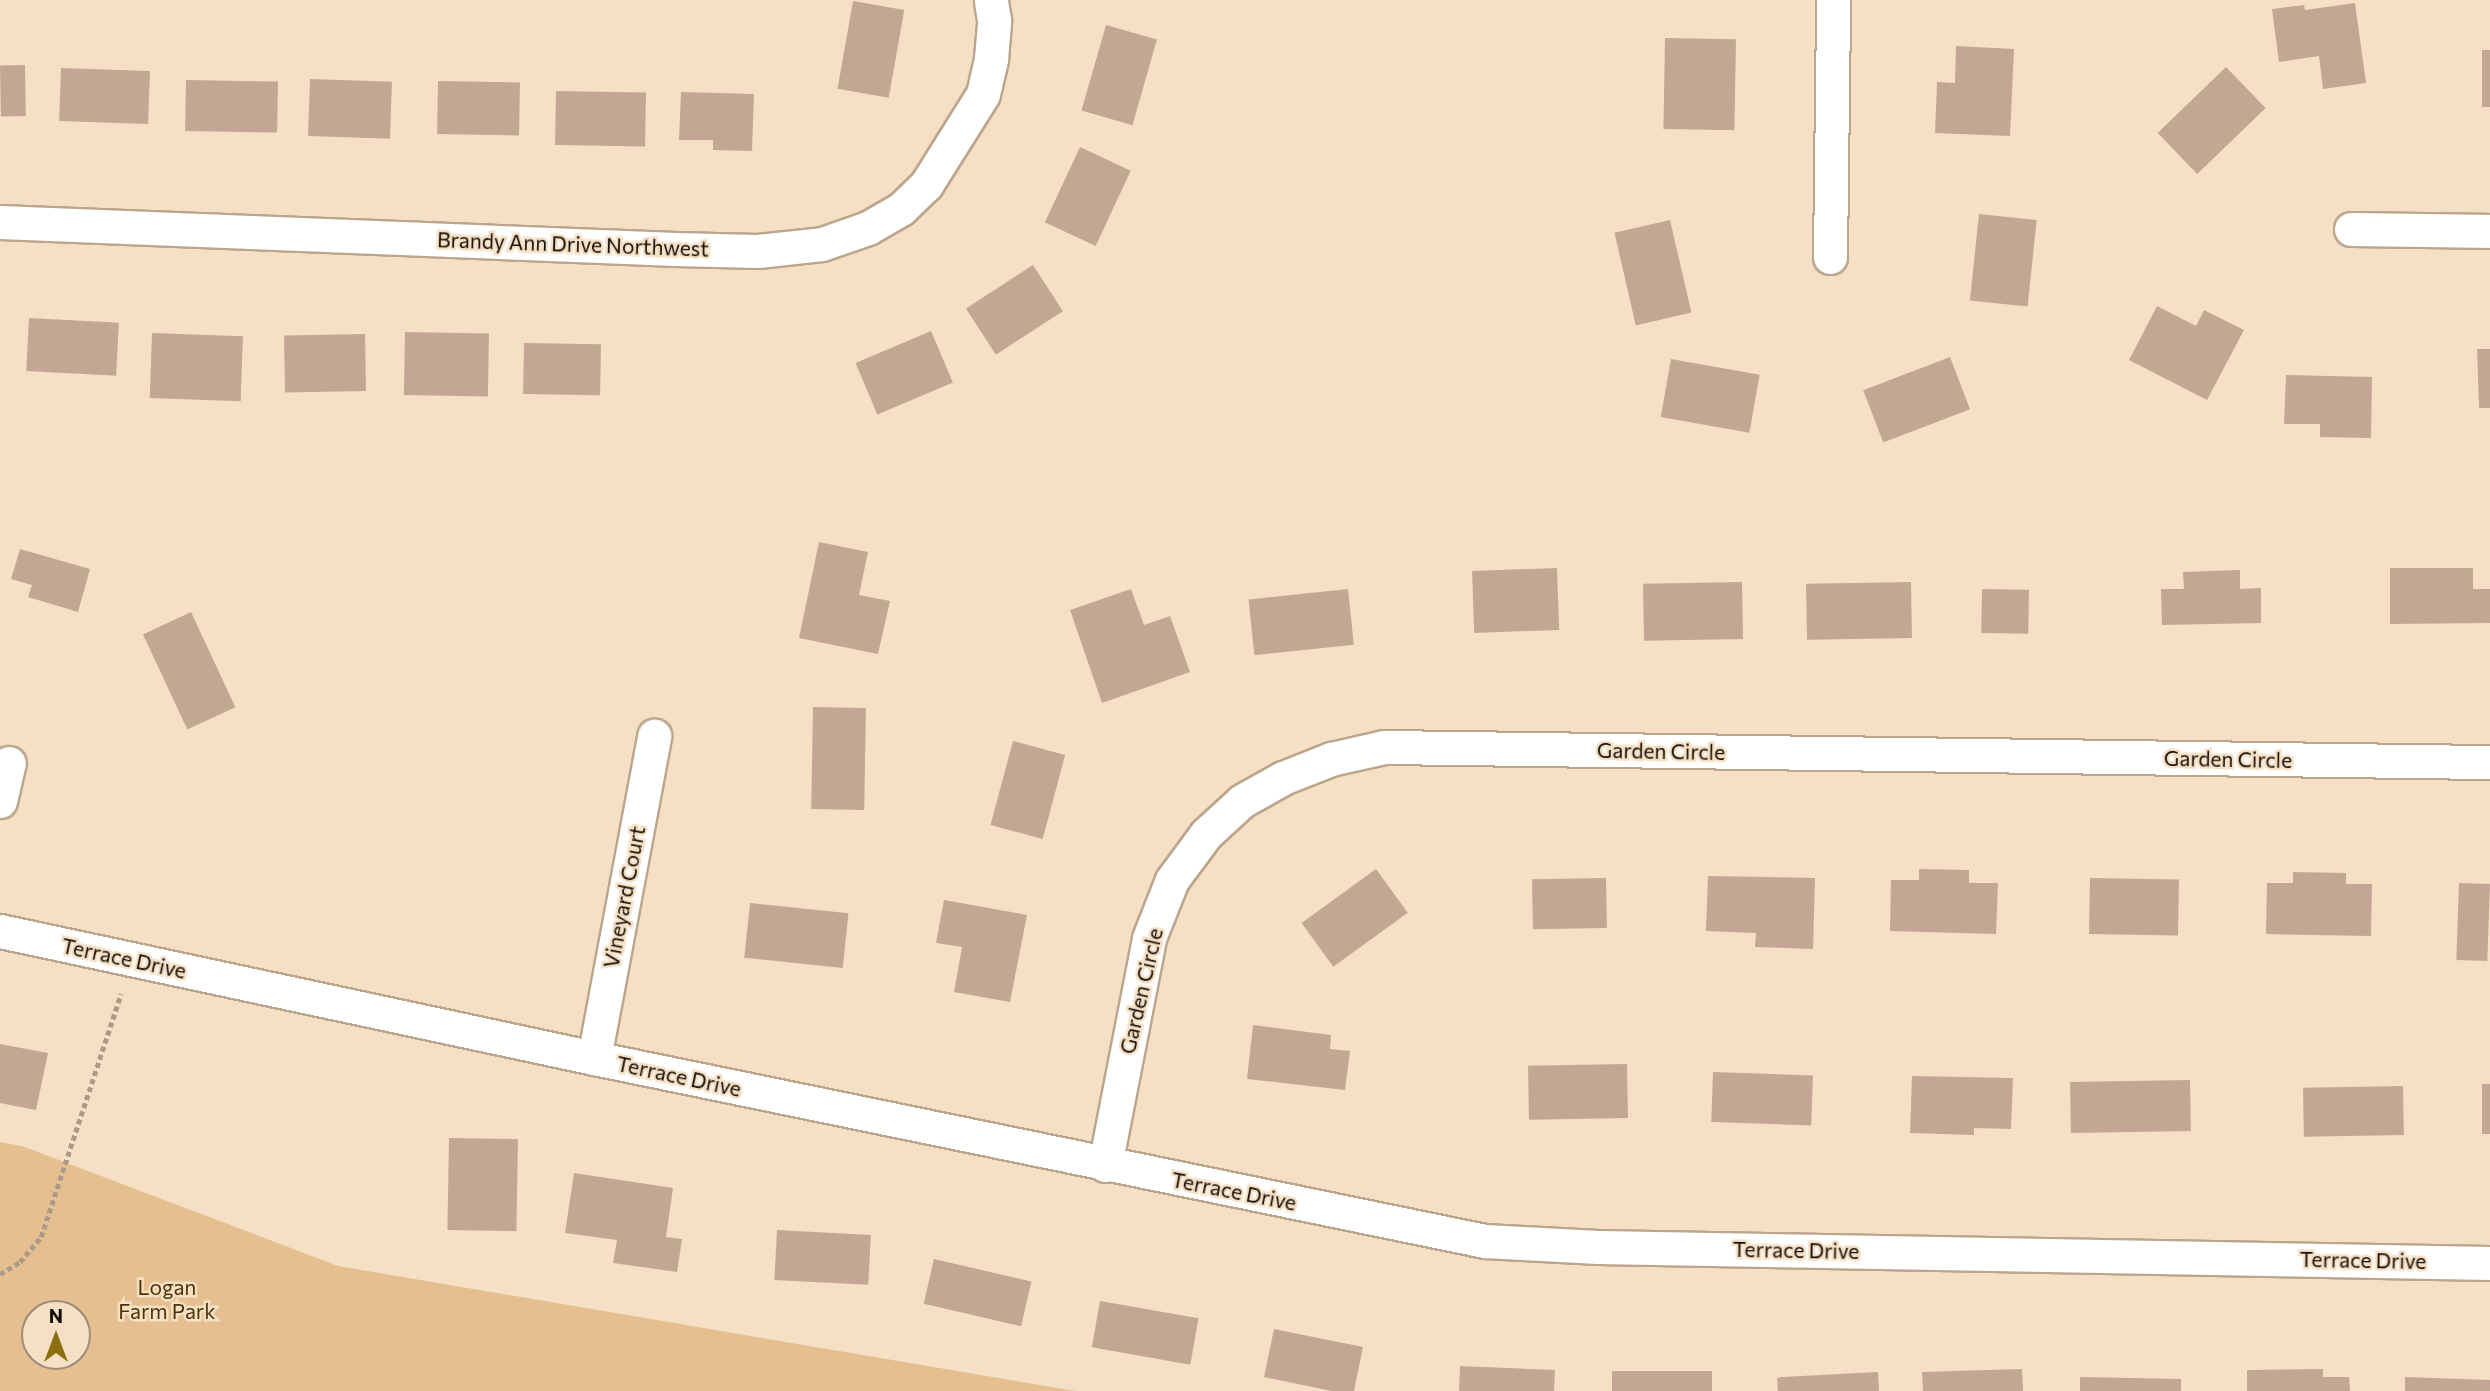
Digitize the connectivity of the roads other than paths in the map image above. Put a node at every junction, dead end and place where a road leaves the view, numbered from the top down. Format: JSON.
{"nodes":[{"id":1,"x":991,"y":0,"type":"edge"},
{"id":2,"x":1833,"y":0,"type":"edge"},
{"id":3,"x":0,"y":222,"type":"edge"},
{"id":4,"x":2351,"y":229,"type":"dead end"},
{"id":5,"x":2490,"y":231,"type":"edge"},
{"id":6,"x":1830,"y":257,"type":"dead end"},
{"id":7,"x":654,"y":736,"type":"dead end"},
{"id":8,"x":2490,"y":762,"type":"edge"},
{"id":9,"x":9,"y":763,"type":"dead end"},
{"id":10,"x":0,"y":801,"type":"edge"},
{"id":11,"x":0,"y":931,"type":"edge"},
{"id":12,"x":594,"y":1058,"type":"junction"},
{"id":13,"x":1105,"y":1165,"type":"junction"},
{"id":14,"x":2490,"y":1263,"type":"edge"}],
"edges":[{"from":1,"to":3,"type":"street","name":"Brandy Ann Drive Northwest"},
{"from":2,"to":6,"type":"street"},
{"from":4,"to":5,"type":"street"},
{"from":7,"to":12,"type":"street","name":"Vineyard Court"},
{"from":8,"to":13,"type":"street","name":"Garden Circle"},
{"from":9,"to":10,"type":"street"},
{"from":11,"to":12,"type":"street","name":"Terrace Drive"},
{"from":12,"to":13,"type":"street","name":"Terrace Drive"},
{"from":13,"to":14,"type":"street","name":"Terrace Drive"}]}
